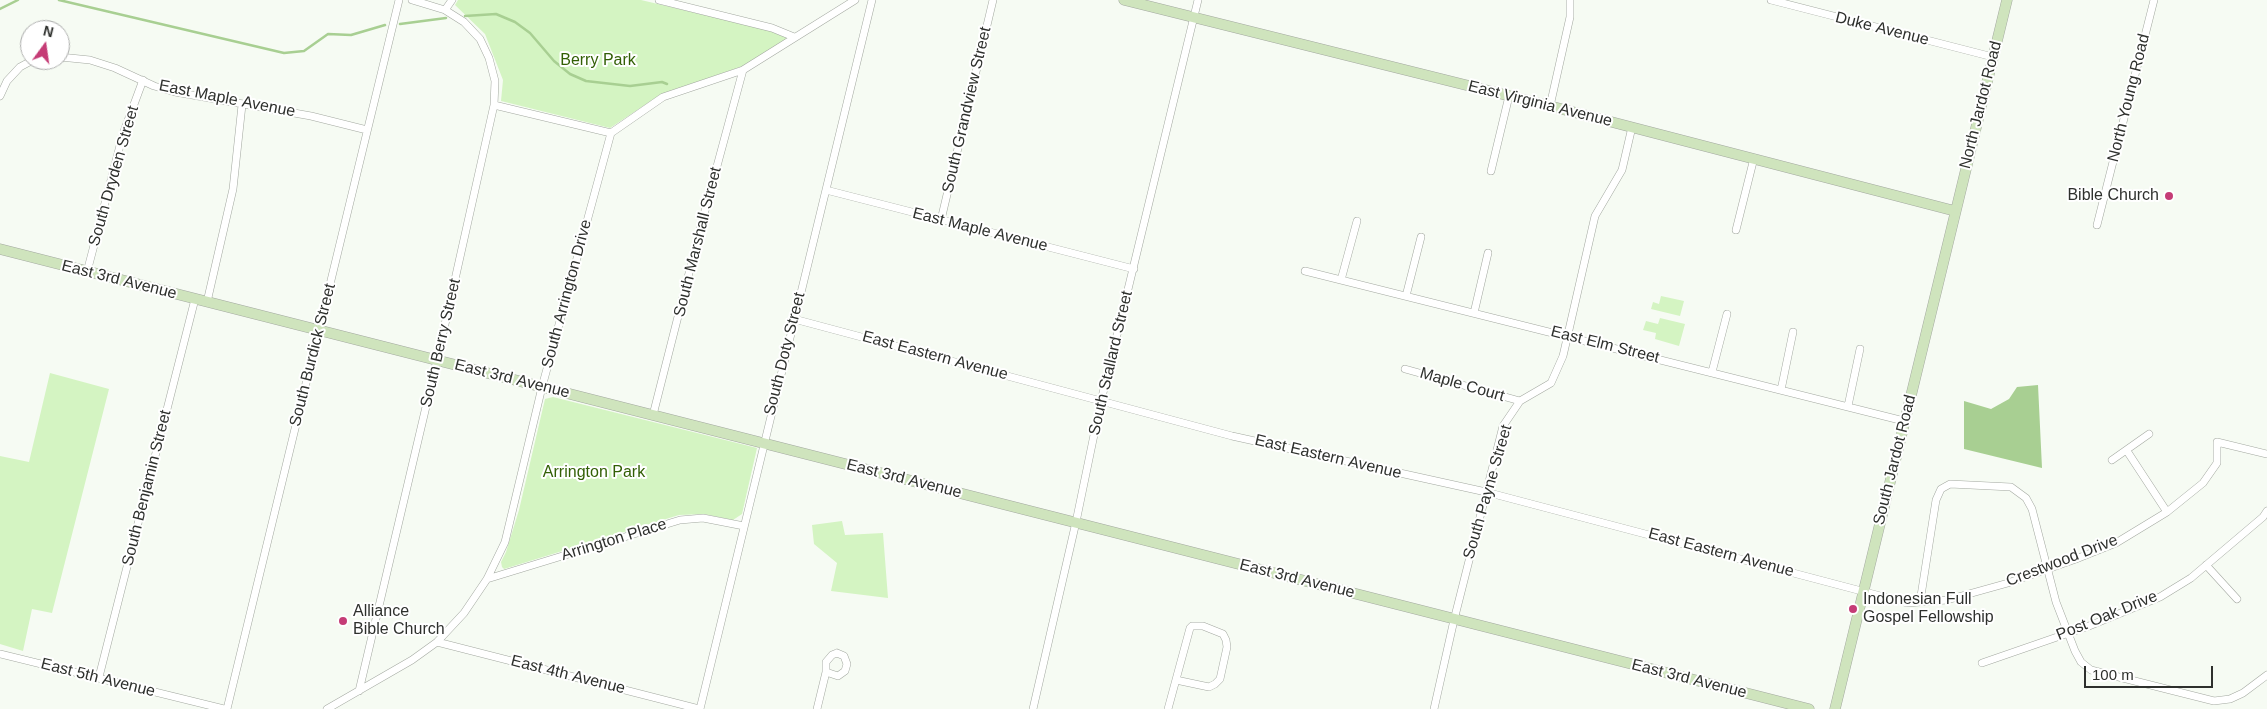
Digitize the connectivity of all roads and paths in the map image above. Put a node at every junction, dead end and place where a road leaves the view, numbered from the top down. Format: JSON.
{"nodes":[{"id":1,"x":399,"y":0,"type":"edge"},
{"id":2,"x":412,"y":0,"type":"edge"},
{"id":3,"x":452,"y":0,"type":"edge"},
{"id":4,"x":659,"y":0,"type":"edge"},
{"id":5,"x":854,"y":0,"type":"edge"},
{"id":6,"x":872,"y":0,"type":"edge"},
{"id":7,"x":993,"y":0,"type":"edge"},
{"id":8,"x":1124,"y":0,"type":"edge"},
{"id":9,"x":1198,"y":0,"type":"edge"},
{"id":10,"x":1570,"y":0,"type":"edge"},
{"id":11,"x":1771,"y":0,"type":"edge"},
{"id":12,"x":2007,"y":0,"type":"edge"},
{"id":13,"x":2154,"y":0,"type":"edge"},
{"id":14,"x":1802,"y":4,"type":"edge"},
{"id":15,"x":445,"y":10,"type":"junction"},
{"id":16,"x":1193,"y":19,"type":"junction"},
{"id":17,"x":794,"y":37,"type":"junction"},
{"id":18,"x":1993,"y":57,"type":"junction"},
{"id":19,"x":70,"y":58,"type":"edge"},
{"id":20,"x":20,"y":67,"type":"edge"},
{"id":21,"x":743,"y":70,"type":"junction"},
{"id":22,"x":143,"y":80,"type":"junction"},
{"id":23,"x":0,"y":96,"type":"edge"},
{"id":24,"x":1509,"y":96,"type":"junction"},
{"id":25,"x":242,"y":105,"type":"junction"},
{"id":26,"x":494,"y":105,"type":"junction"},
{"id":27,"x":1550,"y":106,"type":"junction"},
{"id":28,"x":1632,"y":127,"type":"junction"},
{"id":29,"x":367,"y":130,"type":"junction"},
{"id":30,"x":610,"y":133,"type":"junction"},
{"id":31,"x":1754,"y":158,"type":"junction"},
{"id":32,"x":1491,"y":171,"type":"dead end"},
{"id":33,"x":826,"y":190,"type":"junction"},
{"id":34,"x":1955,"y":211,"type":"junction"},
{"id":35,"x":941,"y":220,"type":"junction"},
{"id":36,"x":1357,"y":221,"type":"dead end"},
{"id":37,"x":2097,"y":225,"type":"dead end"},
{"id":38,"x":1736,"y":230,"type":"dead end"},
{"id":39,"x":1421,"y":237,"type":"dead end"},
{"id":40,"x":0,"y":249,"type":"edge"},
{"id":41,"x":1488,"y":253,"type":"dead end"},
{"id":42,"x":1134,"y":269,"type":"junction"},
{"id":43,"x":1305,"y":271,"type":"dead end"},
{"id":44,"x":87,"y":272,"type":"junction"},
{"id":45,"x":1341,"y":280,"type":"junction"},
{"id":46,"x":1406,"y":296,"type":"junction"},
{"id":47,"x":195,"y":299,"type":"junction"},
{"id":48,"x":207,"y":302,"type":"junction"},
{"id":49,"x":1474,"y":313,"type":"junction"},
{"id":50,"x":1727,"y":314,"type":"dead end"},
{"id":51,"x":794,"y":319,"type":"junction"},
{"id":52,"x":319,"y":330,"type":"junction"},
{"id":53,"x":1794,"y":332,"type":"dead end"},
{"id":54,"x":1567,"y":336,"type":"junction"},
{"id":55,"x":1860,"y":348,"type":"dead end"},
{"id":56,"x":437,"y":360,"type":"junction"},
{"id":57,"x":1405,"y":369,"type":"dead end"},
{"id":58,"x":1712,"y":372,"type":"junction"},
{"id":59,"x":542,"y":387,"type":"junction"},
{"id":60,"x":1781,"y":390,"type":"junction"},
{"id":61,"x":1100,"y":400,"type":"junction"},
{"id":62,"x":1520,"y":402,"type":"junction"},
{"id":63,"x":1848,"y":406,"type":"junction"},
{"id":64,"x":654,"y":415,"type":"junction"},
{"id":65,"x":1904,"y":421,"type":"junction"},
{"id":66,"x":2149,"y":434,"type":"dead end"},
{"id":67,"x":763,"y":443,"type":"junction"},
{"id":68,"x":2127,"y":451,"type":"junction"},
{"id":69,"x":2267,"y":454,"type":"edge"},
{"id":70,"x":2112,"y":460,"type":"dead end"},
{"id":71,"x":1486,"y":492,"type":"junction"},
{"id":72,"x":2167,"y":512,"type":"junction"},
{"id":73,"x":2266,"y":517,"type":"edge"},
{"id":74,"x":1076,"y":522,"type":"junction"},
{"id":75,"x":744,"y":526,"type":"junction"},
{"id":76,"x":2206,"y":565,"type":"junction"},
{"id":77,"x":2047,"y":569,"type":"junction"},
{"id":78,"x":487,"y":579,"type":"junction"},
{"id":79,"x":1863,"y":590,"type":"junction"},
{"id":80,"x":2237,"y":599,"type":"dead end"},
{"id":81,"x":1920,"y":602,"type":"junction"},
{"id":82,"x":1454,"y":620,"type":"junction"},
{"id":83,"x":2068,"y":633,"type":"junction"},
{"id":84,"x":437,"y":642,"type":"junction"},
{"id":85,"x":0,"y":654,"type":"edge"},
{"id":86,"x":1982,"y":663,"type":"dead end"},
{"id":87,"x":826,"y":672,"type":"dead end"},
{"id":88,"x":2267,"y":675,"type":"edge"},
{"id":89,"x":99,"y":677,"type":"junction"},
{"id":90,"x":1176,"y":680,"type":"junction"},
{"id":91,"x":359,"y":691,"type":"junction"},
{"id":92,"x":226,"y":709,"type":"edge"},
{"id":93,"x":327,"y":709,"type":"edge"},
{"id":94,"x":700,"y":709,"type":"edge"},
{"id":95,"x":817,"y":709,"type":"edge"},
{"id":96,"x":1033,"y":709,"type":"edge"},
{"id":97,"x":1168,"y":709,"type":"edge"},
{"id":98,"x":1434,"y":709,"type":"edge"},
{"id":99,"x":1809,"y":709,"type":"edge"},
{"id":100,"x":1834,"y":709,"type":"edge"}],
"edges":[{"from":1,"to":29,"type":"street","name":"South Burdick Street"},
{"from":2,"to":15,"type":"street","name":"South Berry Street"},
{"from":3,"to":15,"type":"street"},
{"from":4,"to":17,"type":"street"},
{"from":5,"to":17,"type":"street"},
{"from":6,"to":33,"type":"street","name":"South Doty Street"},
{"from":7,"to":35,"type":"street","name":"South Grandview Street"},
{"from":8,"to":16,"type":"street","name":"East Virginia Avenue"},
{"from":9,"to":16,"type":"street","name":"South Stallard Street"},
{"from":10,"to":27,"type":"street"},
{"from":11,"to":14,"type":"street","name":"Duke Avenue"},
{"from":12,"to":18,"type":"street","name":"North Jardot Road"},
{"from":13,"to":37,"type":"street","name":"North Young Road"},
{"from":14,"to":18,"type":"street","name":"Duke Avenue"},
{"from":15,"to":26,"type":"street","name":"South Berry Street"},
{"from":16,"to":24,"type":"street","name":"East Virginia Avenue"},
{"from":16,"to":42,"type":"street","name":"South Stallard Street"},
{"from":17,"to":21,"type":"street"},
{"from":18,"to":34,"type":"street","name":"North Jardot Road"},
{"from":19,"to":22,"type":"street","name":"East Maple Avenue"},
{"from":20,"to":23,"type":"street"},
{"from":21,"to":30,"type":"street"},
{"from":21,"to":64,"type":"street","name":"South Marshall Street"},
{"from":22,"to":25,"type":"street","name":"East Maple Avenue"},
{"from":22,"to":44,"type":"street","name":"South Dryden Street"},
{"from":24,"to":27,"type":"street","name":"East Virginia Avenue"},
{"from":24,"to":32,"type":"street"},
{"from":25,"to":29,"type":"street","name":"East Maple Avenue"},
{"from":25,"to":48,"type":"street"},
{"from":26,"to":30,"type":"street"},
{"from":26,"to":56,"type":"street","name":"South Berry Street"},
{"from":27,"to":28,"type":"street","name":"East Virginia Avenue"},
{"from":28,"to":31,"type":"street","name":"East Virginia Avenue"},
{"from":28,"to":54,"type":"street","name":"South Payne Street"},
{"from":29,"to":52,"type":"street","name":"South Burdick Street"},
{"from":30,"to":59,"type":"street","name":"South Arrington Drive"},
{"from":31,"to":34,"type":"street","name":"East Virginia Avenue"},
{"from":31,"to":38,"type":"street"},
{"from":33,"to":35,"type":"street","name":"East Maple Avenue"},
{"from":33,"to":51,"type":"street","name":"South Doty Street"},
{"from":34,"to":65,"type":"street","name":"South Jardot Road"},
{"from":35,"to":42,"type":"street","name":"East Maple Avenue"},
{"from":36,"to":45,"type":"street"},
{"from":39,"to":46,"type":"street"},
{"from":40,"to":44,"type":"street","name":"East 3rd Avenue"},
{"from":41,"to":49,"type":"street"},
{"from":42,"to":61,"type":"street","name":"South Stallard Street"},
{"from":43,"to":45,"type":"street","name":"East Elm Street"},
{"from":44,"to":47,"type":"street","name":"East 3rd Avenue"},
{"from":45,"to":46,"type":"street","name":"East Elm Street"},
{"from":46,"to":49,"type":"street","name":"East Elm Street"},
{"from":47,"to":48,"type":"street","name":"East 3rd Avenue"},
{"from":47,"to":89,"type":"street","name":"South Benjamin Street"},
{"from":48,"to":52,"type":"street","name":"East 3rd Avenue"},
{"from":49,"to":54,"type":"street","name":"East Elm Street"},
{"from":50,"to":58,"type":"street"},
{"from":51,"to":61,"type":"street","name":"East Eastern Avenue"},
{"from":51,"to":67,"type":"street","name":"South Doty Street"},
{"from":52,"to":56,"type":"street","name":"East 3rd Avenue"},
{"from":52,"to":92,"type":"street","name":"South Burdick Street"},
{"from":53,"to":60,"type":"street"},
{"from":54,"to":58,"type":"street","name":"East Elm Street"},
{"from":54,"to":62,"type":"street","name":"South Payne Street"},
{"from":55,"to":63,"type":"street"},
{"from":56,"to":59,"type":"street","name":"East 3rd Avenue"},
{"from":56,"to":91,"type":"street","name":"South Berry Street"},
{"from":57,"to":62,"type":"street","name":"Maple Court"},
{"from":58,"to":60,"type":"street","name":"East Elm Street"},
{"from":59,"to":64,"type":"street","name":"East 3rd Avenue"},
{"from":59,"to":78,"type":"street","name":"South Arrington Drive"},
{"from":60,"to":63,"type":"street","name":"East Elm Street"},
{"from":61,"to":71,"type":"street","name":"East Eastern Avenue"},
{"from":61,"to":74,"type":"street","name":"South Stallard Street"},
{"from":62,"to":71,"type":"street","name":"South Payne Street"},
{"from":63,"to":65,"type":"street","name":"East Elm Street"},
{"from":64,"to":67,"type":"street","name":"East 3rd Avenue"},
{"from":65,"to":79,"type":"street","name":"South Jardot Road"},
{"from":66,"to":68,"type":"street"},
{"from":67,"to":74,"type":"street","name":"East 3rd Avenue"},
{"from":67,"to":75,"type":"street","name":"South Doty Street"},
{"from":68,"to":70,"type":"street"},
{"from":68,"to":72,"type":"street"},
{"from":69,"to":72,"type":"street","name":"Crestwood Drive"},
{"from":71,"to":79,"type":"street","name":"East Eastern Avenue"},
{"from":71,"to":82,"type":"street","name":"South Payne Street"},
{"from":72,"to":77,"type":"street","name":"Crestwood Drive"},
{"from":73,"to":76,"type":"street","name":"Post Oak Drive"},
{"from":74,"to":82,"type":"street","name":"East 3rd Avenue"},
{"from":74,"to":96,"type":"street","name":"South Stallard Street"},
{"from":75,"to":78,"type":"street","name":"Arrington Place"},
{"from":75,"to":94,"type":"street","name":"South Doty Street"},
{"from":76,"to":80,"type":"street"},
{"from":76,"to":83,"type":"street","name":"Post Oak Drive"},
{"from":77,"to":81,"type":"street","name":"Crestwood Drive"},
{"from":77,"to":81,"type":"street"},
{"from":77,"to":83,"type":"street"},
{"from":78,"to":84,"type":"street","name":"South Arrington Drive"},
{"from":79,"to":81,"type":"street","name":"Crestwood Drive"},
{"from":79,"to":100,"type":"street","name":"South Jardot Road"},
{"from":82,"to":98,"type":"street","name":"South Payne Street"},
{"from":82,"to":99,"type":"street","name":"East 3rd Avenue"},
{"from":83,"to":86,"type":"street","name":"Post Oak Drive"},
{"from":83,"to":88,"type":"street"},
{"from":84,"to":91,"type":"street","name":"South Arrington Drive"},
{"from":84,"to":94,"type":"street","name":"East 4th Avenue"},
{"from":85,"to":89,"type":"street","name":"East 5th Avenue"},
{"from":87,"to":95,"type":"street"},
{"from":89,"to":92,"type":"street","name":"East 5th Avenue"},
{"from":90,"to":90,"type":"street"},
{"from":90,"to":97,"type":"street"},
{"from":91,"to":93,"type":"street","name":"South Arrington Drive"}]}
